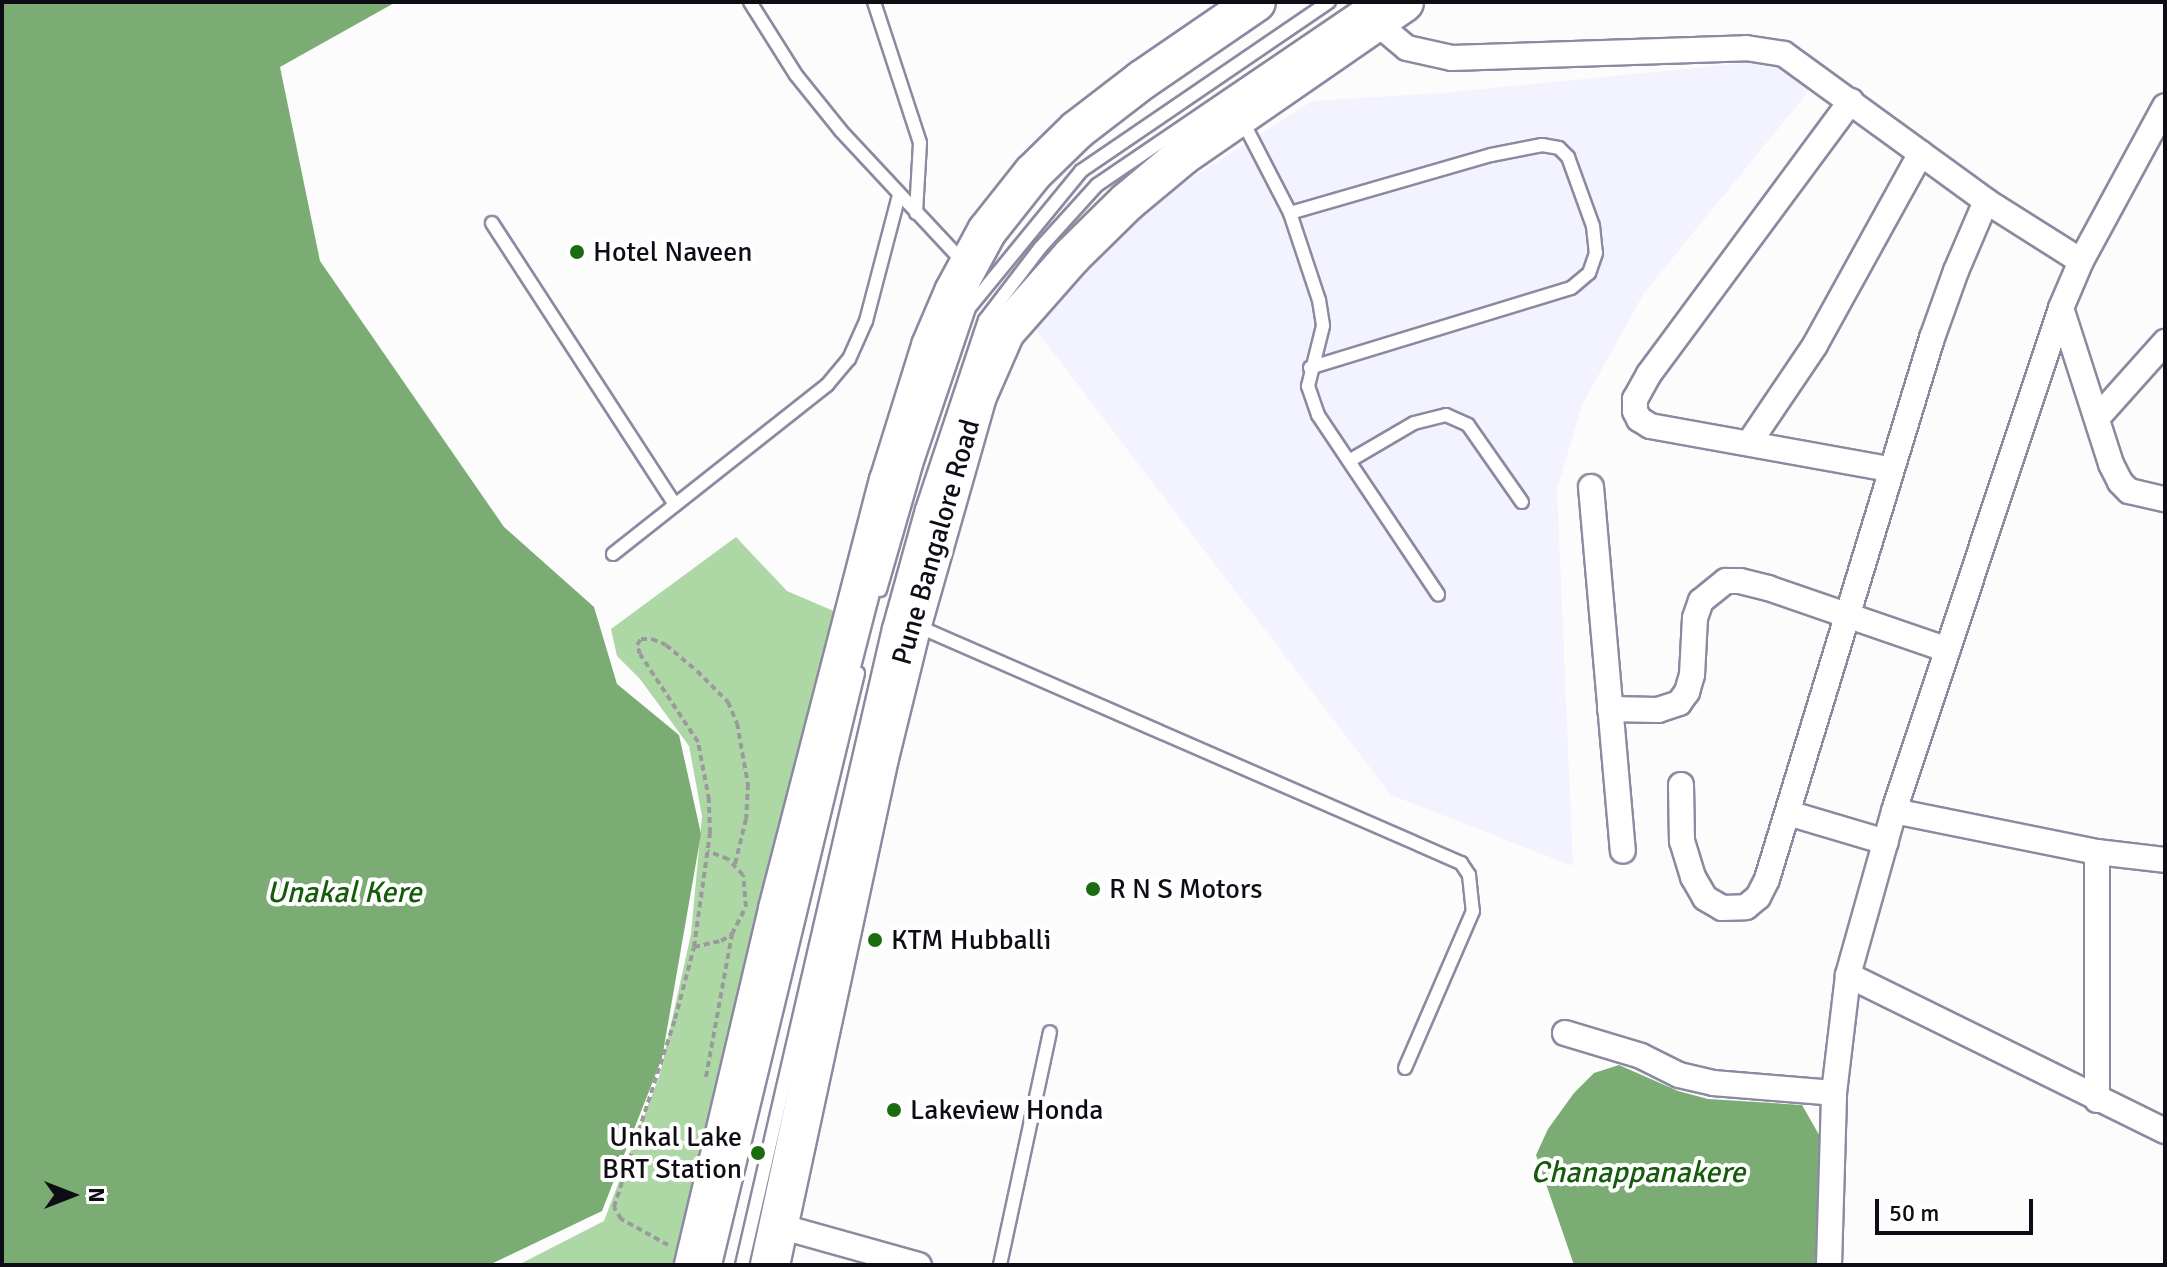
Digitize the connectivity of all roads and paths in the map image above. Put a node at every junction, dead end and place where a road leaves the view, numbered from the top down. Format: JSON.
{"nodes":[{"id":1,"x":750,"y":2,"type":"edge"},
{"id":2,"x":874,"y":2,"type":"edge"},
{"id":3,"x":1256,"y":2,"type":"edge"},
{"id":4,"x":1329,"y":2,"type":"edge"},
{"id":5,"x":1382,"y":9,"type":"edge"},
{"id":6,"x":1851,"y":101,"type":"junction"},
{"id":7,"x":2165,"y":106,"type":"edge"},
{"id":8,"x":1240,"y":115,"type":"junction"},
{"id":9,"x":1921,"y":153,"type":"junction"},
{"id":10,"x":899,"y":195,"type":"junction"},
{"id":11,"x":1986,"y":201,"type":"junction"},
{"id":12,"x":916,"y":213,"type":"junction"},
{"id":13,"x":1290,"y":213,"type":"junction"},
{"id":14,"x":492,"y":223,"type":"dead end"},
{"id":15,"x":2081,"y":261,"type":"junction"},
{"id":16,"x":968,"y":267,"type":"junction"},
{"id":17,"x":2061,"y":308,"type":"junction"},
{"id":18,"x":2165,"y":342,"type":"edge"},
{"id":19,"x":1310,"y":368,"type":"junction"},
{"id":20,"x":2098,"y":417,"type":"junction"},
{"id":21,"x":1749,"y":443,"type":"junction"},
{"id":22,"x":1349,"y":461,"type":"junction"},
{"id":23,"x":1890,"y":469,"type":"junction"},
{"id":24,"x":1591,"y":487,"type":"dead end"},
{"id":25,"x":2165,"y":499,"type":"edge"},
{"id":26,"x":1522,"y":502,"type":"dead end"},
{"id":27,"x":675,"y":505,"type":"junction"},
{"id":28,"x":613,"y":554,"type":"dead end"},
{"id":29,"x":1438,"y":594,"type":"dead end"},
{"id":30,"x":875,"y":608,"type":"dead end"},
{"id":31,"x":1849,"y":616,"type":"junction"},
{"id":32,"x":912,"y":624,"type":"junction"},
{"id":33,"x":1948,"y":650,"type":"junction"},
{"id":34,"x":863,"y":653,"type":"dead end"},
{"id":35,"x":1610,"y":709,"type":"junction"},
{"id":36,"x":1681,"y":785,"type":"dead end"},
{"id":37,"x":1894,"y":811,"type":"junction"},
{"id":38,"x":1788,"y":813,"type":"junction"},
{"id":39,"x":1886,"y":842,"type":"junction"},
{"id":40,"x":707,"y":851,"type":"junction"},
{"id":41,"x":1623,"y":851,"type":"dead end"},
{"id":42,"x":2097,"y":852,"type":"junction"},
{"id":43,"x":2165,"y":860,"type":"edge"},
{"id":44,"x":735,"y":864,"type":"junction"},
{"id":45,"x":732,"y":934,"type":"junction"},
{"id":46,"x":694,"y":947,"type":"junction"},
{"id":47,"x":1848,"y":975,"type":"junction"},
{"id":48,"x":1050,"y":1032,"type":"dead end"},
{"id":49,"x":1565,"y":1033,"type":"dead end"},
{"id":50,"x":1405,"y":1068,"type":"dead end"},
{"id":51,"x":706,"y":1079,"type":"dead end"},
{"id":52,"x":1834,"y":1093,"type":"junction"},
{"id":53,"x":2097,"y":1100,"type":"junction"},
{"id":54,"x":2165,"y":1131,"type":"edge"},
{"id":55,"x":779,"y":1226,"type":"junction"},
{"id":56,"x":673,"y":1234,"type":"dead end"},
{"id":57,"x":677,"y":1256,"type":"edge"},
{"id":58,"x":524,"y":1265,"type":"edge"},
{"id":59,"x":563,"y":1265,"type":"edge"},
{"id":60,"x":715,"y":1265,"type":"edge"},
{"id":61,"x":742,"y":1265,"type":"edge"},
{"id":62,"x":770,"y":1265,"type":"edge"},
{"id":63,"x":919,"y":1265,"type":"edge"},
{"id":64,"x":1000,"y":1265,"type":"edge"},
{"id":65,"x":1829,"y":1265,"type":"edge"}],
"edges":[{"from":1,"to":10,"type":"lane"},
{"from":2,"to":12,"type":"lane"},
{"from":3,"to":16,"type":"main road","name":"Pune Bangalore Road"},
{"from":4,"to":30,"type":"lane"},
{"from":5,"to":6,"type":"street"},
{"from":5,"to":8,"type":"main road","name":"Pune Bangalore Road"},
{"from":5,"to":61,"type":"lane"},
{"from":6,"to":9,"type":"street"},
{"from":6,"to":21,"type":"street"},
{"from":7,"to":15,"type":"street"},
{"from":8,"to":13,"type":"lane"},
{"from":8,"to":32,"type":"main road","name":"Pune Bangalore Road"},
{"from":9,"to":11,"type":"street"},
{"from":9,"to":21,"type":"street"},
{"from":10,"to":12,"type":"lane"},
{"from":10,"to":27,"type":"lane"},
{"from":11,"to":15,"type":"street"},
{"from":11,"to":23,"type":"street"},
{"from":12,"to":16,"type":"lane"},
{"from":13,"to":19,"type":"lane"},
{"from":13,"to":19,"type":"lane"},
{"from":14,"to":27,"type":"lane"},
{"from":15,"to":17,"type":"street"},
{"from":16,"to":57,"type":"main road","name":"Pune Bangalore Road"},
{"from":17,"to":20,"type":"street"},
{"from":17,"to":33,"type":"street"},
{"from":18,"to":20,"type":"street"},
{"from":19,"to":22,"type":"lane"},
{"from":20,"to":25,"type":"street"},
{"from":21,"to":23,"type":"street"},
{"from":22,"to":26,"type":"lane"},
{"from":22,"to":29,"type":"lane"},
{"from":23,"to":31,"type":"street"},
{"from":24,"to":35,"type":"street"},
{"from":27,"to":28,"type":"lane"},
{"from":31,"to":33,"type":"street"},
{"from":31,"to":35,"type":"street"},
{"from":31,"to":38,"type":"street"},
{"from":32,"to":50,"type":"lane"},
{"from":32,"to":55,"type":"main road","name":"Pune Bangalore Road"},
{"from":33,"to":37,"type":"street"},
{"from":34,"to":60,"type":"lane"},
{"from":35,"to":41,"type":"street"},
{"from":36,"to":38,"type":"street"},
{"from":37,"to":39,"type":"street"},
{"from":37,"to":42,"type":"street"},
{"from":38,"to":39,"type":"street"},
{"from":39,"to":47,"type":"street"},
{"from":40,"to":44,"type":"path"},
{"from":40,"to":44,"type":"path"},
{"from":40,"to":46,"type":"path"},
{"from":42,"to":43,"type":"street"},
{"from":42,"to":53,"type":"street"},
{"from":44,"to":45,"type":"path"},
{"from":45,"to":46,"type":"path"},
{"from":45,"to":51,"type":"path"},
{"from":46,"to":57,"type":"path"},
{"from":47,"to":52,"type":"street"},
{"from":47,"to":53,"type":"street"},
{"from":48,"to":64,"type":"lane"},
{"from":49,"to":52,"type":"street"},
{"from":52,"to":65,"type":"street"},
{"from":53,"to":54,"type":"street"},
{"from":55,"to":62,"type":"main road","name":"Pune Bangalore Road"},
{"from":55,"to":63,"type":"street"},
{"from":56,"to":57,"type":"path"},
{"from":58,"to":59,"type":"path"}]}
